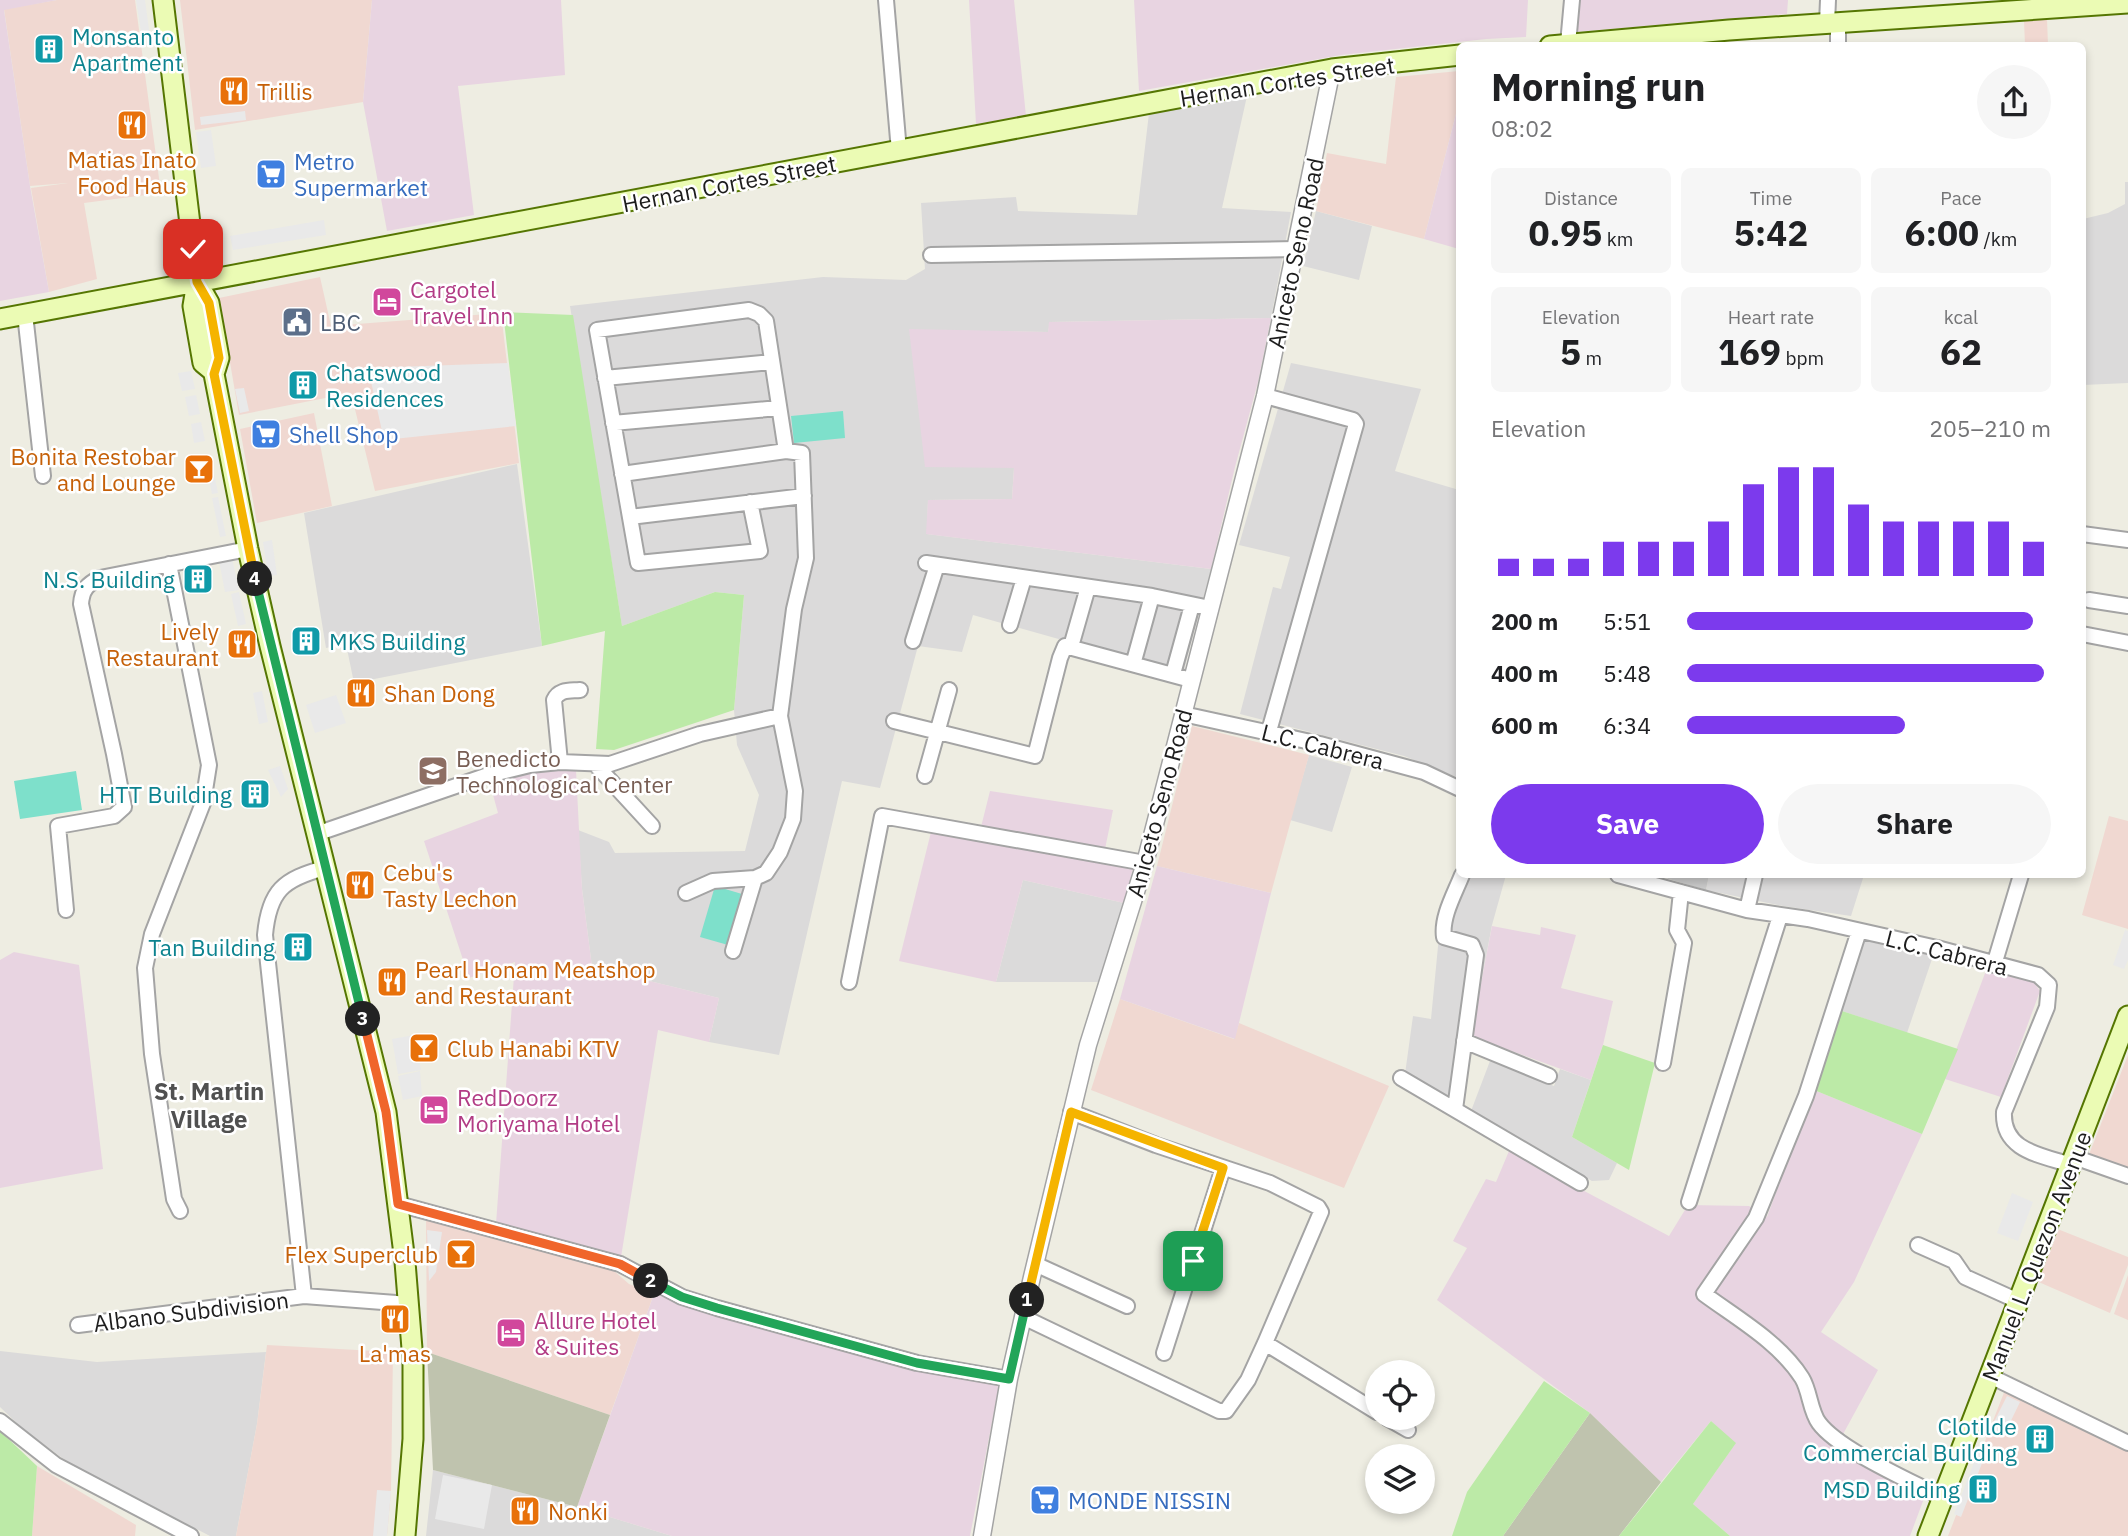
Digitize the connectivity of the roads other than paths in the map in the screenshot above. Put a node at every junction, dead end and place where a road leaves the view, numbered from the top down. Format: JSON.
{"nodes":[{"id":1,"x":163,"y":0,"type":"edge"},
{"id":2,"x":886,"y":0,"type":"edge"},
{"id":3,"x":1572,"y":0,"type":"edge"},
{"id":4,"x":1828,"y":0,"type":"edge"},
{"id":5,"x":2128,"y":3,"type":"edge"},
{"id":6,"x":1833,"y":22,"type":"junction"},
{"id":7,"x":1561,"y":42,"type":"edge"},
{"id":8,"x":1596,"y":42,"type":"edge"},
{"id":9,"x":1837,"y":42,"type":"edge"},
{"id":10,"x":1456,"y":55,"type":"edge"},
{"id":11,"x":1332,"y":69,"type":"junction"},
{"id":12,"x":899,"y":151,"type":"junction"},
{"id":13,"x":1296,"y":249,"type":"junction"},
{"id":14,"x":931,"y":255,"type":"dead end"},
{"id":15,"x":197,"y":282,"type":"junction"},
{"id":16,"x":25,"y":314,"type":"junction"},
{"id":17,"x":0,"y":319,"type":"edge"},
{"id":18,"x":772,"y":362,"type":"junction"},
{"id":19,"x":605,"y":378,"type":"junction"},
{"id":20,"x":1265,"y":396,"type":"junction"},
{"id":21,"x":779,"y":408,"type":"junction"},
{"id":22,"x":613,"y":423,"type":"junction"},
{"id":23,"x":786,"y":451,"type":"junction"},
{"id":24,"x":622,"y":474,"type":"junction"},
{"id":25,"x":43,"y":476,"type":"dead end"},
{"id":26,"x":804,"y":496,"type":"junction"},
{"id":27,"x":750,"y":502,"type":"junction"},
{"id":28,"x":630,"y":517,"type":"junction"},
{"id":29,"x":2086,"y":535,"type":"edge"},
{"id":30,"x":2128,"y":540,"type":"edge"},
{"id":31,"x":248,"y":549,"type":"junction"},
{"id":32,"x":169,"y":564,"type":"junction"},
{"id":33,"x":1024,"y":578,"type":"junction"},
{"id":34,"x":1088,"y":587,"type":"junction"},
{"id":35,"x":1153,"y":596,"type":"junction"},
{"id":36,"x":2089,"y":600,"type":"dead end"},
{"id":37,"x":1192,"y":604,"type":"junction"},
{"id":38,"x":2128,"y":606,"type":"edge"},
{"id":39,"x":1210,"y":608,"type":"junction"},
{"id":40,"x":1010,"y":625,"type":"dead end"},
{"id":41,"x":2086,"y":635,"type":"edge"},
{"id":42,"x":913,"y":641,"type":"dead end"},
{"id":43,"x":1072,"y":643,"type":"dead end"},
{"id":44,"x":2128,"y":643,"type":"edge"},
{"id":45,"x":1134,"y":661,"type":"dead end"},
{"id":46,"x":1172,"y":674,"type":"dead end"},
{"id":47,"x":1191,"y":680,"type":"junction"},
{"id":48,"x":580,"y":690,"type":"dead end"},
{"id":49,"x":949,"y":690,"type":"dead end"},
{"id":50,"x":1182,"y":714,"type":"junction"},
{"id":51,"x":780,"y":716,"type":"junction"},
{"id":52,"x":894,"y":722,"type":"dead end"},
{"id":53,"x":938,"y":731,"type":"junction"},
{"id":54,"x":1269,"y":732,"type":"junction"},
{"id":55,"x":560,"y":762,"type":"junction"},
{"id":56,"x":595,"y":764,"type":"junction"},
{"id":57,"x":925,"y":776,"type":"dead end"},
{"id":58,"x":1456,"y":787,"type":"edge"},
{"id":59,"x":652,"y":826,"type":"dead end"},
{"id":60,"x":316,"y":834,"type":"junction"},
{"id":61,"x":1144,"y":863,"type":"junction"},
{"id":62,"x":325,"y":868,"type":"junction"},
{"id":63,"x":755,"y":878,"type":"junction"},
{"id":64,"x":1461,"y":878,"type":"edge"},
{"id":65,"x":1629,"y":878,"type":"edge"},
{"id":66,"x":1754,"y":878,"type":"edge"},
{"id":67,"x":2020,"y":878,"type":"edge"},
{"id":68,"x":1681,"y":892,"type":"junction"},
{"id":69,"x":686,"y":893,"type":"dead end"},
{"id":70,"x":66,"y":909,"type":"dead end"},
{"id":71,"x":1747,"y":910,"type":"junction"},
{"id":72,"x":1780,"y":916,"type":"junction"},
{"id":73,"x":1858,"y":931,"type":"junction"},
{"id":74,"x":733,"y":951,"type":"dead end"},
{"id":75,"x":1994,"y":965,"type":"junction"},
{"id":76,"x":849,"y":982,"type":"dead end"},
{"id":77,"x":2128,"y":1016,"type":"edge"},
{"id":78,"x":1464,"y":1041,"type":"junction"},
{"id":79,"x":1663,"y":1063,"type":"dead end"},
{"id":80,"x":1549,"y":1076,"type":"dead end"},
{"id":81,"x":1401,"y":1078,"type":"dead end"},
{"id":82,"x":1455,"y":1109,"type":"junction"},
{"id":83,"x":1071,"y":1112,"type":"junction"},
{"id":84,"x":2072,"y":1161,"type":"junction"},
{"id":85,"x":1223,"y":1168,"type":"junction"},
{"id":86,"x":2128,"y":1176,"type":"edge"},
{"id":87,"x":1580,"y":1183,"type":"dead end"},
{"id":88,"x":1689,"y":1202,"type":"dead end"},
{"id":89,"x":398,"y":1204,"type":"junction"},
{"id":90,"x":180,"y":1212,"type":"dead end"},
{"id":91,"x":1918,"y":1245,"type":"dead end"},
{"id":92,"x":1035,"y":1264,"type":"junction"},
{"id":93,"x":304,"y":1296,"type":"junction"},
{"id":94,"x":2018,"y":1301,"type":"junction"},
{"id":95,"x":409,"y":1304,"type":"junction"},
{"id":96,"x":1127,"y":1306,"type":"dead end"},
{"id":97,"x":1023,"y":1317,"type":"junction"},
{"id":98,"x":78,"y":1325,"type":"dead end"},
{"id":99,"x":1265,"y":1343,"type":"junction"},
{"id":100,"x":1164,"y":1353,"type":"dead end"},
{"id":101,"x":1990,"y":1376,"type":"junction"},
{"id":102,"x":1009,"y":1379,"type":"junction"},
{"id":103,"x":1365,"y":1405,"type":"edge"},
{"id":104,"x":0,"y":1421,"type":"edge"},
{"id":105,"x":2128,"y":1443,"type":"edge"},
{"id":106,"x":1943,"y":1498,"type":"junction"},
{"id":107,"x":191,"y":1536,"type":"edge"},
{"id":108,"x":405,"y":1536,"type":"edge"},
{"id":109,"x":982,"y":1536,"type":"edge"},
{"id":110,"x":1928,"y":1536,"type":"edge"}],
"edges":[{"from":1,"to":15,"type":"main road"},
{"from":2,"to":12,"type":"street"},
{"from":3,"to":7,"type":"street"},
{"from":4,"to":6,"type":"street"},
{"from":5,"to":6,"type":"main road"},
{"from":6,"to":8,"type":"main road"},
{"from":6,"to":9,"type":"street"},
{"from":10,"to":11,"type":"main road","name":"Hernan Cortes Street"},
{"from":11,"to":12,"type":"main road","name":"Hernan Cortes Street"},
{"from":11,"to":13,"type":"street","name":"Aniceto Seno Road"},
{"from":12,"to":15,"type":"main road","name":"Hernan Cortes Street"},
{"from":13,"to":14,"type":"street"},
{"from":13,"to":20,"type":"street","name":"Aniceto Seno Road"},
{"from":15,"to":16,"type":"main road","name":"Hernan Cortes Street"},
{"from":15,"to":31,"type":"main road"},
{"from":16,"to":17,"type":"main road","name":"Hernan Cortes Street"},
{"from":16,"to":25,"type":"street"},
{"from":18,"to":19,"type":"street"},
{"from":18,"to":19,"type":"street"},
{"from":18,"to":21,"type":"street"},
{"from":19,"to":22,"type":"street"},
{"from":20,"to":39,"type":"street","name":"Aniceto Seno Road"},
{"from":20,"to":54,"type":"street"},
{"from":21,"to":22,"type":"street"},
{"from":21,"to":23,"type":"street"},
{"from":22,"to":24,"type":"street"},
{"from":23,"to":24,"type":"street"},
{"from":23,"to":26,"type":"street"},
{"from":24,"to":28,"type":"street"},
{"from":26,"to":27,"type":"street"},
{"from":26,"to":51,"type":"street"},
{"from":27,"to":28,"type":"street"},
{"from":27,"to":28,"type":"street"},
{"from":29,"to":30,"type":"street"},
{"from":31,"to":32,"type":"street"},
{"from":31,"to":60,"type":"main road"},
{"from":32,"to":70,"type":"street"},
{"from":32,"to":90,"type":"street"},
{"from":33,"to":34,"type":"street"},
{"from":33,"to":40,"type":"street"},
{"from":33,"to":42,"type":"street"},
{"from":34,"to":35,"type":"street"},
{"from":34,"to":43,"type":"street"},
{"from":35,"to":37,"type":"street"},
{"from":35,"to":45,"type":"street"},
{"from":36,"to":38,"type":"street"},
{"from":37,"to":39,"type":"street"},
{"from":37,"to":46,"type":"street"},
{"from":39,"to":47,"type":"street","name":"Aniceto Seno Road"},
{"from":41,"to":44,"type":"street"},
{"from":47,"to":50,"type":"street","name":"Aniceto Seno Road"},
{"from":47,"to":53,"type":"street"},
{"from":48,"to":55,"type":"street"},
{"from":49,"to":53,"type":"street"},
{"from":50,"to":54,"type":"street","name":"L.C. Cabrera"},
{"from":50,"to":61,"type":"street","name":"Aniceto Seno Road"},
{"from":51,"to":56,"type":"street"},
{"from":51,"to":63,"type":"street"},
{"from":52,"to":53,"type":"street"},
{"from":53,"to":57,"type":"street"},
{"from":54,"to":58,"type":"street","name":"L.C. Cabrera"},
{"from":55,"to":56,"type":"street"},
{"from":55,"to":60,"type":"street"},
{"from":56,"to":59,"type":"street"},
{"from":60,"to":62,"type":"main road"},
{"from":61,"to":76,"type":"street"},
{"from":61,"to":83,"type":"street","name":"Aniceto Seno Road"},
{"from":62,"to":89,"type":"main road"},
{"from":62,"to":93,"type":"street","name":"Albano Subdivision"},
{"from":63,"to":69,"type":"street"},
{"from":63,"to":74,"type":"street"},
{"from":64,"to":78,"type":"street"},
{"from":65,"to":68,"type":"street","name":"L.C. Cabrera"},
{"from":66,"to":71,"type":"street"},
{"from":67,"to":75,"type":"street"},
{"from":68,"to":71,"type":"street","name":"L.C. Cabrera"},
{"from":68,"to":79,"type":"street"},
{"from":71,"to":72,"type":"street","name":"L.C. Cabrera"},
{"from":72,"to":73,"type":"street","name":"L.C. Cabrera"},
{"from":72,"to":88,"type":"street"},
{"from":73,"to":75,"type":"street","name":"L.C. Cabrera"},
{"from":73,"to":106,"type":"street"},
{"from":75,"to":84,"type":"street","name":"L.C. Cabrera"},
{"from":77,"to":84,"type":"main road","name":"Manuel L. Quezon Avenue"},
{"from":78,"to":80,"type":"street"},
{"from":78,"to":82,"type":"street"},
{"from":81,"to":82,"type":"street"},
{"from":82,"to":87,"type":"street"},
{"from":83,"to":85,"type":"street"},
{"from":83,"to":92,"type":"street","name":"Aniceto Seno Road"},
{"from":84,"to":86,"type":"street"},
{"from":84,"to":94,"type":"main road","name":"Manuel L. Quezon Avenue"},
{"from":85,"to":99,"type":"street"},
{"from":85,"to":100,"type":"street"},
{"from":89,"to":95,"type":"main road"},
{"from":89,"to":102,"type":"street"},
{"from":91,"to":94,"type":"street"},
{"from":92,"to":96,"type":"street"},
{"from":92,"to":97,"type":"street","name":"Aniceto Seno Road"},
{"from":93,"to":95,"type":"street","name":"Albano Subdivision"},
{"from":93,"to":98,"type":"street","name":"Albano Subdivision"},
{"from":94,"to":101,"type":"main road","name":"Manuel L. Quezon Avenue"},
{"from":95,"to":108,"type":"main road"},
{"from":97,"to":99,"type":"street"},
{"from":97,"to":102,"type":"street","name":"Aniceto Seno Road"},
{"from":99,"to":103,"type":"street"},
{"from":101,"to":105,"type":"street"},
{"from":101,"to":106,"type":"main road","name":"Manuel L. Quezon Avenue"},
{"from":102,"to":109,"type":"street","name":"Aniceto Seno Road"},
{"from":104,"to":107,"type":"street"},
{"from":106,"to":110,"type":"main road","name":"Manuel L. Quezon Avenue"}]}
